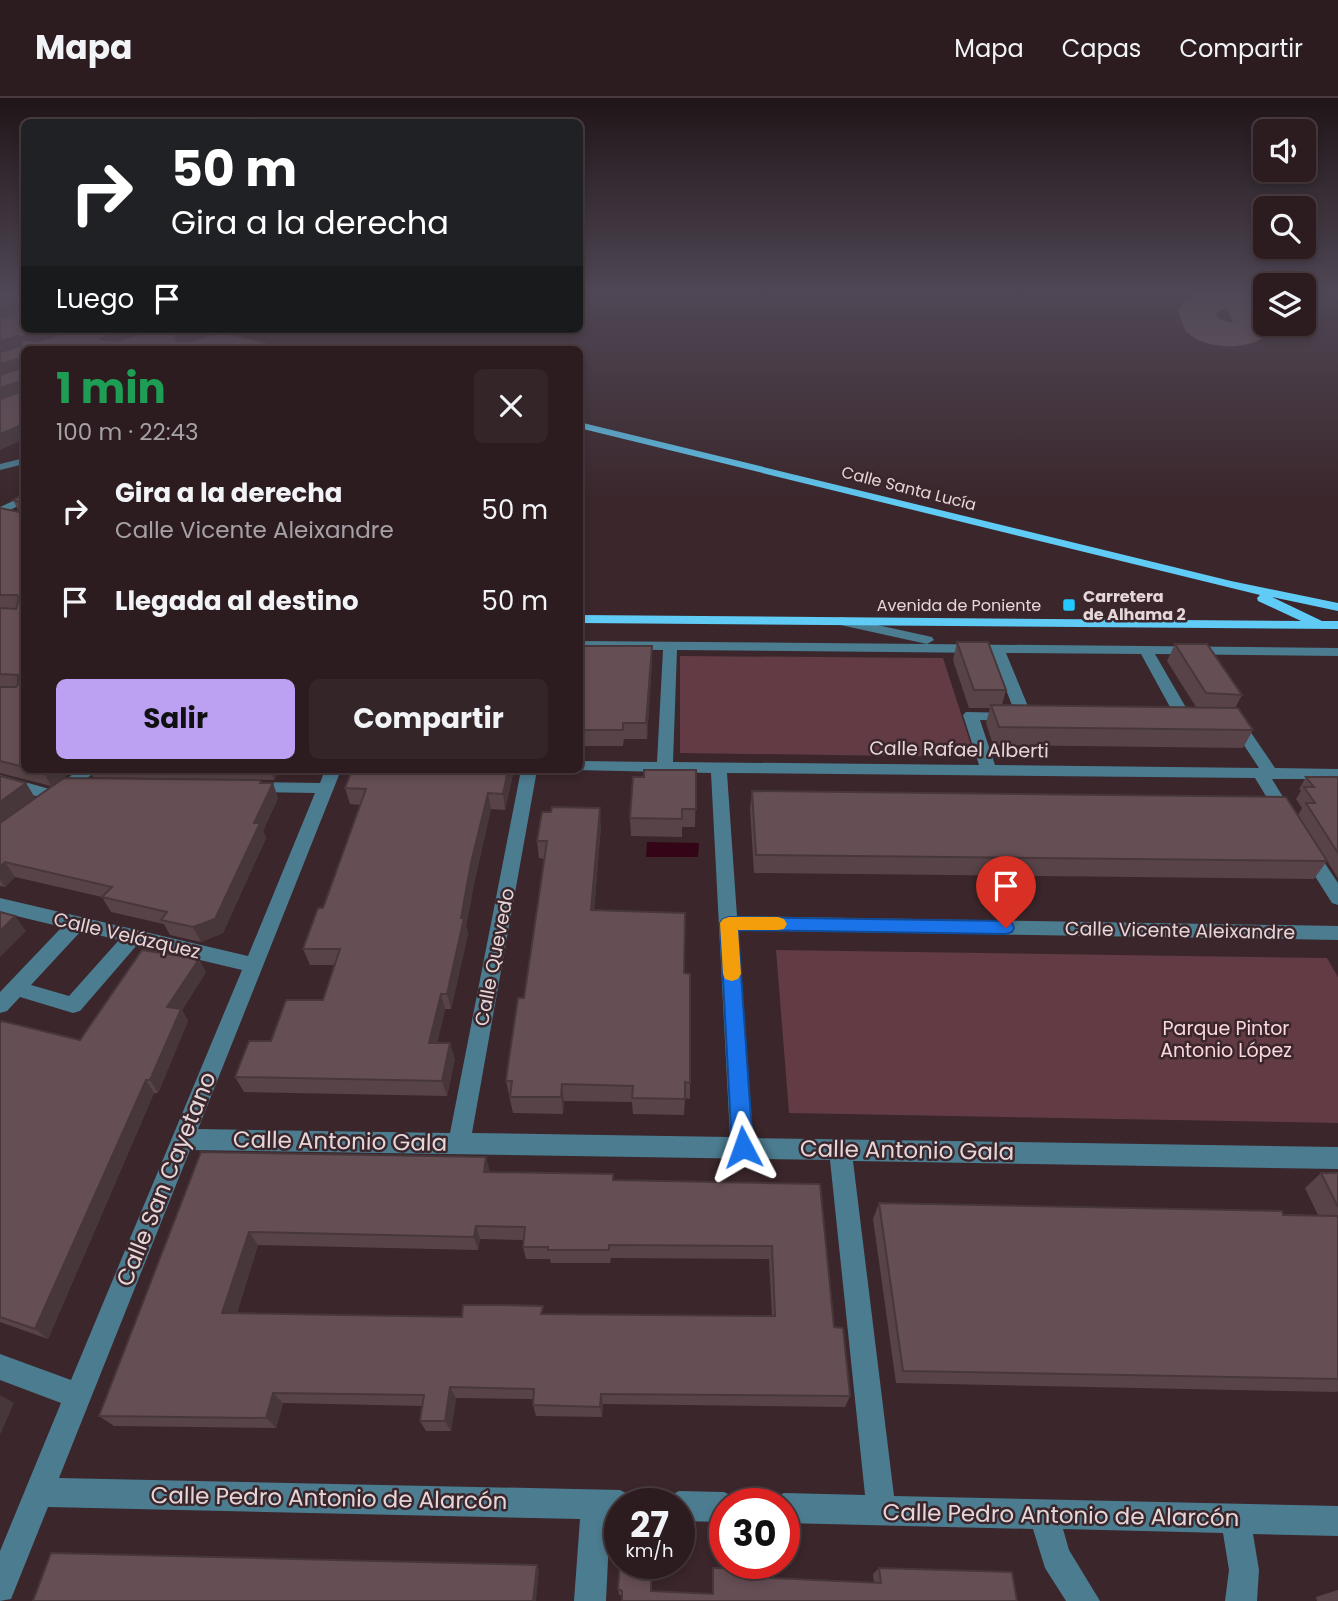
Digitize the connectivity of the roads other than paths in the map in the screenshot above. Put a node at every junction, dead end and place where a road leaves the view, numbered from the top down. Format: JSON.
{"nodes":[{"id":1,"x":583,"y":426,"type":"edge"},
{"id":2,"x":21,"y":462,"type":"edge"},
{"id":3,"x":0,"y":467,"type":"edge"},
{"id":4,"x":21,"y":501,"type":"edge"},
{"id":5,"x":4,"y":514,"type":"edge"},
{"id":6,"x":1231,"y":584,"type":"junction"},
{"id":7,"x":1262,"y":598,"type":"junction"},
{"id":8,"x":1338,"y":607,"type":"edge"},
{"id":9,"x":583,"y":619,"type":"edge"},
{"id":10,"x":841,"y":621,"type":"junction"},
{"id":11,"x":1252,"y":625,"type":"junction"},
{"id":12,"x":1323,"y":625,"type":"junction"},
{"id":13,"x":1338,"y":625,"type":"edge"},
{"id":14,"x":583,"y":645,"type":"edge"},
{"id":15,"x":670,"y":646,"type":"junction"},
{"id":16,"x":961,"y":648,"type":"junction"},
{"id":17,"x":997,"y":649,"type":"junction"},
{"id":18,"x":1145,"y":650,"type":"junction"},
{"id":19,"x":1338,"y":652,"type":"edge"},
{"id":20,"x":1184,"y":718,"type":"edge"},
{"id":21,"x":1228,"y":718,"type":"edge"},
{"id":22,"x":583,"y":766,"type":"edge"},
{"id":23,"x":665,"y":767,"type":"junction"},
{"id":24,"x":719,"y":768,"type":"junction"},
{"id":25,"x":989,"y":771,"type":"junction"},
{"id":26,"x":528,"y":773,"type":"edge"},
{"id":27,"x":1265,"y":774,"type":"junction"},
{"id":28,"x":1338,"y":774,"type":"edge"},
{"id":29,"x":92,"y":778,"type":"edge"},
{"id":30,"x":329,"y":779,"type":"edge"},
{"id":31,"x":0,"y":780,"type":"edge"},
{"id":32,"x":229,"y":787,"type":"edge"},
{"id":33,"x":55,"y":796,"type":"junction"},
{"id":34,"x":33,"y":812,"type":"edge"},
{"id":35,"x":1338,"y":898,"type":"edge"},
{"id":36,"x":0,"y":905,"type":"edge"},
{"id":37,"x":76,"y":923,"type":"junction"},
{"id":38,"x":729,"y":923,"type":"junction"},
{"id":39,"x":1338,"y":933,"type":"edge"},
{"id":40,"x":133,"y":937,"type":"junction"},
{"id":41,"x":254,"y":965,"type":"junction"},
{"id":42,"x":15,"y":988,"type":"junction"},
{"id":43,"x":0,"y":1005,"type":"edge"},
{"id":44,"x":183,"y":1139,"type":"junction"},
{"id":45,"x":459,"y":1143,"type":"junction"},
{"id":46,"x":743,"y":1147,"type":"junction"},
{"id":47,"x":840,"y":1149,"type":"junction"},
{"id":48,"x":1338,"y":1158,"type":"edge"},
{"id":49,"x":0,"y":1367,"type":"edge"},
{"id":50,"x":78,"y":1396,"type":"junction"},
{"id":51,"x":39,"y":1492,"type":"junction"},
{"id":52,"x":604,"y":1505,"type":"edge"},
{"id":53,"x":800,"y":1508,"type":"edge"},
{"id":54,"x":881,"y":1510,"type":"junction"},
{"id":55,"x":1043,"y":1514,"type":"junction"},
{"id":56,"x":1234,"y":1519,"type":"junction"},
{"id":57,"x":1338,"y":1521,"type":"edge"},
{"id":58,"x":604,"y":1526,"type":"edge"},
{"id":59,"x":0,"y":1588,"type":"edge"},
{"id":60,"x":590,"y":1601,"type":"edge"},
{"id":61,"x":1084,"y":1601,"type":"edge"},
{"id":62,"x":1241,"y":1601,"type":"edge"}],
"edges":[{"from":1,"to":6,"type":"main road","name":"Calle Santa Lucía"},
{"from":2,"to":3,"type":"street"},
{"from":4,"to":5,"type":"street"},
{"from":6,"to":7,"type":"main road","name":"Calle Santa Lucía"},
{"from":6,"to":8,"type":"main road","name":"Calle Santa Lucía"},
{"from":7,"to":11,"type":"main road"},
{"from":7,"to":12,"type":"main road","name":"Calle Santa Lucía"},
{"from":9,"to":10,"type":"main road","name":"Avenida de Poniente"},
{"from":10,"to":11,"type":"main road","name":"Avenida de Poniente"},
{"from":10,"to":16,"type":"street"},
{"from":11,"to":12,"type":"main road","name":"Avenida de Poniente"},
{"from":12,"to":13,"type":"main road","name":"Avenida de Poniente"},
{"from":14,"to":15,"type":"street"},
{"from":15,"to":16,"type":"street"},
{"from":15,"to":23,"type":"street"},
{"from":16,"to":17,"type":"street"},
{"from":17,"to":18,"type":"street"},
{"from":17,"to":25,"type":"street"},
{"from":18,"to":19,"type":"street"},
{"from":18,"to":20,"type":"street"},
{"from":21,"to":27,"type":"street"},
{"from":22,"to":23,"type":"street","name":"Calle Rafael Alberti"},
{"from":23,"to":24,"type":"street","name":"Calle Rafael Alberti"},
{"from":24,"to":25,"type":"street","name":"Calle Rafael Alberti"},
{"from":24,"to":38,"type":"street"},
{"from":25,"to":27,"type":"street","name":"Calle Rafael Alberti"},
{"from":26,"to":45,"type":"street","name":"Calle Quevedo"},
{"from":27,"to":28,"type":"street","name":"Calle Rafael Alberti"},
{"from":27,"to":35,"type":"street"},
{"from":29,"to":33,"type":"street"},
{"from":30,"to":32,"type":"street"},
{"from":30,"to":41,"type":"street","name":"Calle San Cayetano"},
{"from":31,"to":33,"type":"street"},
{"from":33,"to":34,"type":"street"},
{"from":36,"to":37,"type":"street","name":"Calle Velázquez"},
{"from":37,"to":40,"type":"street","name":"Calle Velázquez"},
{"from":37,"to":42,"type":"street"},
{"from":38,"to":39,"type":"street","name":"Calle Vicente Aleixandre"},
{"from":38,"to":46,"type":"street"},
{"from":40,"to":41,"type":"street","name":"Calle Velázquez"},
{"from":40,"to":42,"type":"street"},
{"from":41,"to":44,"type":"street","name":"Calle San Cayetano"},
{"from":42,"to":43,"type":"street"},
{"from":44,"to":45,"type":"street","name":"Calle Antonio Gala"},
{"from":44,"to":50,"type":"street","name":"Calle San Cayetano"},
{"from":45,"to":46,"type":"street","name":"Calle Antonio Gala"},
{"from":46,"to":47,"type":"street","name":"Calle Antonio Gala"},
{"from":47,"to":48,"type":"street","name":"Calle Antonio Gala"},
{"from":47,"to":54,"type":"street"},
{"from":49,"to":50,"type":"street"},
{"from":50,"to":51,"type":"street","name":"Calle San Cayetano"},
{"from":51,"to":52,"type":"street","name":"Calle Pedro Antonio de Alarcón"},
{"from":51,"to":59,"type":"street","name":"Calle San Cayetano"},
{"from":53,"to":54,"type":"street","name":"Calle Pedro Antonio de Alarcón"},
{"from":54,"to":55,"type":"street","name":"Calle Pedro Antonio de Alarcón"},
{"from":55,"to":56,"type":"street","name":"Calle Pedro Antonio de Alarcón"},
{"from":55,"to":61,"type":"street"},
{"from":56,"to":57,"type":"street","name":"Calle Pedro Antonio de Alarcón"},
{"from":56,"to":62,"type":"street"},
{"from":58,"to":60,"type":"street"}]}
